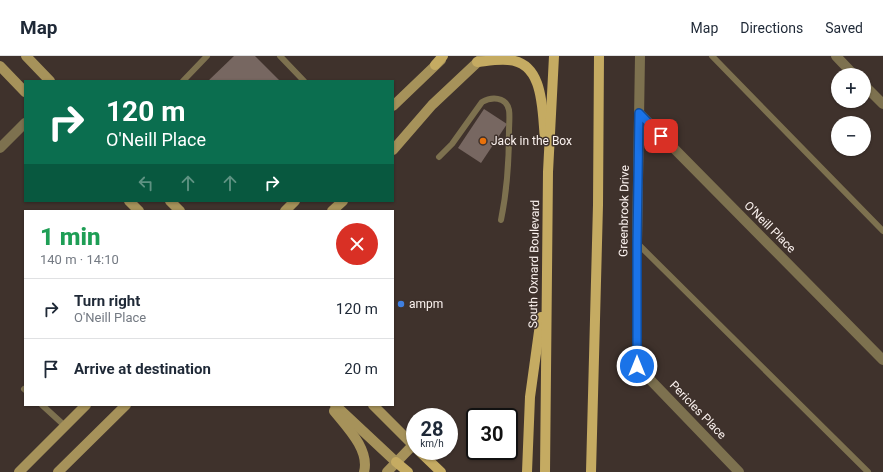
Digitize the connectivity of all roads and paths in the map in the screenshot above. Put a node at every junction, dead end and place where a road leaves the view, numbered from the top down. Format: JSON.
{"nodes":[{"id":1,"x":26,"y":56,"type":"edge"},
{"id":2,"x":207,"y":56,"type":"edge"},
{"id":3,"x":280,"y":56,"type":"edge"},
{"id":4,"x":444,"y":56,"type":"edge"},
{"id":5,"x":554,"y":56,"type":"edge"},
{"id":6,"x":599,"y":56,"type":"edge"},
{"id":7,"x":640,"y":56,"type":"edge"},
{"id":8,"x":712,"y":56,"type":"edge"},
{"id":9,"x":836,"y":56,"type":"edge"},
{"id":10,"x":481,"y":59,"type":"edge"},
{"id":11,"x":0,"y":66,"type":"edge"},
{"id":12,"x":847,"y":68,"type":"edge"},
{"id":13,"x":49,"y":80,"type":"edge"},
{"id":14,"x":183,"y":80,"type":"edge"},
{"id":15,"x":303,"y":80,"type":"edge"},
{"id":16,"x":24,"y":91,"type":"edge"},
{"id":17,"x":871,"y":92,"type":"edge"},
{"id":18,"x":883,"y":104,"type":"edge"},
{"id":19,"x":394,"y":105,"type":"edge"},
{"id":20,"x":639,"y":113,"type":"junction"},
{"id":21,"x":24,"y":124,"type":"edge"},
{"id":22,"x":0,"y":148,"type":"edge"},
{"id":23,"x":394,"y":149,"type":"edge"},
{"id":24,"x":439,"y":157,"type":"dead end"},
{"id":25,"x":548,"y":172,"type":"junction"},
{"id":26,"x":130,"y":202,"type":"edge"},
{"id":27,"x":171,"y":202,"type":"edge"},
{"id":28,"x":294,"y":202,"type":"edge"},
{"id":29,"x":341,"y":202,"type":"edge"},
{"id":30,"x":138,"y":210,"type":"edge"},
{"id":31,"x":179,"y":210,"type":"edge"},
{"id":32,"x":286,"y":210,"type":"edge"},
{"id":33,"x":333,"y":210,"type":"edge"},
{"id":34,"x":501,"y":220,"type":"dead end"},
{"id":35,"x":883,"y":231,"type":"edge"},
{"id":36,"x":637,"y":243,"type":"junction"},
{"id":37,"x":547,"y":275,"type":"junction"},
{"id":38,"x":883,"y":360,"type":"edge"},
{"id":39,"x":637,"y":366,"type":"joint"},
{"id":40,"x":43,"y":406,"type":"edge"},
{"id":41,"x":85,"y":406,"type":"edge"},
{"id":42,"x":125,"y":406,"type":"edge"},
{"id":43,"x":330,"y":406,"type":"edge"},
{"id":44,"x":336,"y":406,"type":"edge"},
{"id":45,"x":374,"y":406,"type":"edge"},
{"id":46,"x":65,"y":426,"type":"junction"},
{"id":47,"x":406,"y":438,"type":"edge"},
{"id":48,"x":406,"y":455,"type":"edge"},
{"id":49,"x":428,"y":460,"type":"edge"},
{"id":50,"x":396,"y":462,"type":"junction"},
{"id":51,"x":19,"y":472,"type":"edge"},
{"id":52,"x":58,"y":472,"type":"edge"},
{"id":53,"x":364,"y":472,"type":"edge"},
{"id":54,"x":387,"y":472,"type":"edge"},
{"id":55,"x":408,"y":472,"type":"edge"},
{"id":56,"x":441,"y":472,"type":"edge"},
{"id":57,"x":527,"y":472,"type":"edge"},
{"id":58,"x":545,"y":472,"type":"edge"},
{"id":59,"x":591,"y":472,"type":"edge"},
{"id":60,"x":739,"y":472,"type":"edge"},
{"id":61,"x":868,"y":472,"type":"edge"}],
"edges":[{"from":1,"to":13,"type":"main road"},
{"from":2,"to":14,"type":"lane"},
{"from":3,"to":15,"type":"lane"},
{"from":4,"to":19,"type":"main road"},
{"from":5,"to":25,"type":"main road","name":"South Oxnard Boulevard"},
{"from":6,"to":59,"type":"main road"},
{"from":7,"to":20,"type":"street","name":"Greenbrook Drive"},
{"from":8,"to":35,"type":"lane"},
{"from":9,"to":12,"type":"street"},
{"from":10,"to":23,"type":"main road"},
{"from":10,"to":25,"type":"main road"},
{"from":11,"to":16,"type":"main road"},
{"from":17,"to":18,"type":"street"},
{"from":20,"to":36,"type":"street","name":"Greenbrook Drive"},
{"from":20,"to":38,"type":"street","name":"O'Neill Place"},
{"from":21,"to":22,"type":"street"},
{"from":24,"to":34,"type":"lane"},
{"from":25,"to":37,"type":"main road","name":"South Oxnard Boulevard"},
{"from":26,"to":30,"type":"main road"},
{"from":27,"to":31,"type":"main road"},
{"from":28,"to":32,"type":"main road"},
{"from":29,"to":33,"type":"main road"},
{"from":36,"to":39,"type":"street","name":"Greenbrook Drive"},
{"from":36,"to":61,"type":"lane"},
{"from":37,"to":57,"type":"main road"},
{"from":37,"to":58,"type":"main road","name":"South Oxnard Boulevard"},
{"from":39,"to":60,"type":"street","name":"Pericles Place"},
{"from":40,"to":46,"type":"lane"},
{"from":41,"to":46,"type":"main road"},
{"from":42,"to":52,"type":"main road"},
{"from":43,"to":53,"type":"main road"},
{"from":44,"to":50,"type":"main road"},
{"from":45,"to":47,"type":"main road"},
{"from":46,"to":51,"type":"main road"},
{"from":48,"to":50,"type":"main road"},
{"from":49,"to":56,"type":"main road"},
{"from":50,"to":54,"type":"main road"},
{"from":50,"to":55,"type":"main road"}]}
